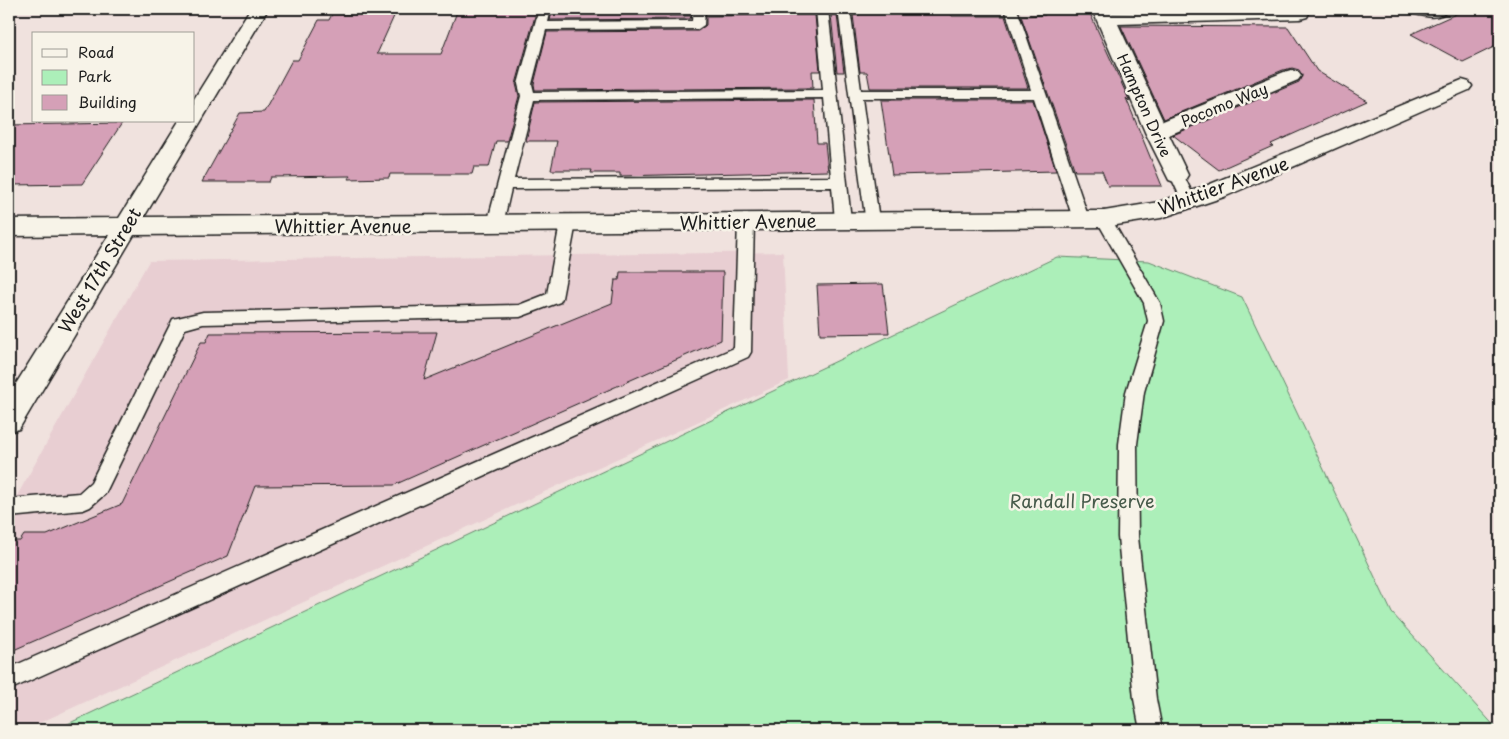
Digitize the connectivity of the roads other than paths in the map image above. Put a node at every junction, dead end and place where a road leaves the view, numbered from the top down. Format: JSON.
{"nodes":[{"id":1,"x":259,"y":9,"type":"edge"},
{"id":2,"x":545,"y":9,"type":"edge"},
{"id":3,"x":699,"y":9,"type":"edge"},
{"id":4,"x":822,"y":9,"type":"edge"},
{"id":5,"x":844,"y":9,"type":"edge"},
{"id":6,"x":1011,"y":9,"type":"edge"},
{"id":7,"x":1302,"y":9,"type":"edge"},
{"id":8,"x":1418,"y":9,"type":"edge"},
{"id":9,"x":1440,"y":9,"type":"edge"},
{"id":10,"x":1103,"y":14,"type":"edge"},
{"id":11,"x":540,"y":26,"type":"junction"},
{"id":12,"x":1291,"y":76,"type":"dead end"},
{"id":13,"x":1462,"y":86,"type":"dead end"},
{"id":14,"x":830,"y":94,"type":"junction"},
{"id":15,"x":854,"y":94,"type":"junction"},
{"id":16,"x":1039,"y":94,"type":"junction"},
{"id":17,"x":528,"y":96,"type":"junction"},
{"id":18,"x":195,"y":114,"type":"edge"},
{"id":19,"x":189,"y":122,"type":"edge"},
{"id":20,"x":1156,"y":132,"type":"junction"},
{"id":21,"x":1177,"y":176,"type":"joint"},
{"id":22,"x":839,"y":182,"type":"junction"},
{"id":23,"x":505,"y":184,"type":"junction"},
{"id":24,"x":1189,"y":201,"type":"junction"},
{"id":25,"x":1092,"y":219,"type":"junction"},
{"id":26,"x":843,"y":220,"type":"junction"},
{"id":27,"x":871,"y":220,"type":"junction"},
{"id":28,"x":746,"y":221,"type":"junction"},
{"id":29,"x":568,"y":223,"type":"junction"},
{"id":30,"x":495,"y":224,"type":"junction"},
{"id":31,"x":126,"y":226,"type":"junction"},
{"id":32,"x":9,"y":227,"type":"edge"},
{"id":33,"x":9,"y":420,"type":"edge"},
{"id":34,"x":9,"y":508,"type":"edge"},
{"id":35,"x":9,"y":679,"type":"edge"},
{"id":36,"x":1151,"y":730,"type":"edge"}],
"edges":[{"from":1,"to":18,"type":"street"},
{"from":2,"to":11,"type":"lane"},
{"from":3,"to":11,"type":"lane"},
{"from":4,"to":14,"type":"lane"},
{"from":5,"to":15,"type":"lane"},
{"from":6,"to":16,"type":"lane"},
{"from":7,"to":10,"type":"street"},
{"from":8,"to":9,"type":"street"},
{"from":10,"to":20,"type":"street","name":"Hampton Drive"},
{"from":11,"to":17,"type":"lane"},
{"from":12,"to":20,"type":"street","name":"Pocomo Way"},
{"from":13,"to":24,"type":"street","name":"Whittier Avenue"},
{"from":14,"to":17,"type":"lane"},
{"from":14,"to":22,"type":"lane"},
{"from":15,"to":16,"type":"lane"},
{"from":15,"to":27,"type":"lane"},
{"from":16,"to":25,"type":"lane"},
{"from":17,"to":23,"type":"lane"},
{"from":19,"to":31,"type":"street","name":"West 17th Street"},
{"from":20,"to":21,"type":"street","name":"Hampton Drive"},
{"from":21,"to":24,"type":"lane","name":"Hampton Drive"},
{"from":22,"to":23,"type":"lane"},
{"from":22,"to":26,"type":"lane"},
{"from":23,"to":30,"type":"lane"},
{"from":24,"to":25,"type":"street","name":"Whittier Avenue"},
{"from":25,"to":27,"type":"street","name":"Whittier Avenue"},
{"from":25,"to":36,"type":"lane"},
{"from":26,"to":27,"type":"street","name":"Whittier Avenue"},
{"from":26,"to":28,"type":"street","name":"Whittier Avenue"},
{"from":28,"to":29,"type":"street","name":"Whittier Avenue"},
{"from":28,"to":35,"type":"lane"},
{"from":29,"to":30,"type":"street","name":"Whittier Avenue"},
{"from":29,"to":34,"type":"lane"},
{"from":30,"to":31,"type":"street","name":"Whittier Avenue"},
{"from":31,"to":32,"type":"street","name":"Whittier Avenue"},
{"from":31,"to":33,"type":"street","name":"West 17th Street"}]}
